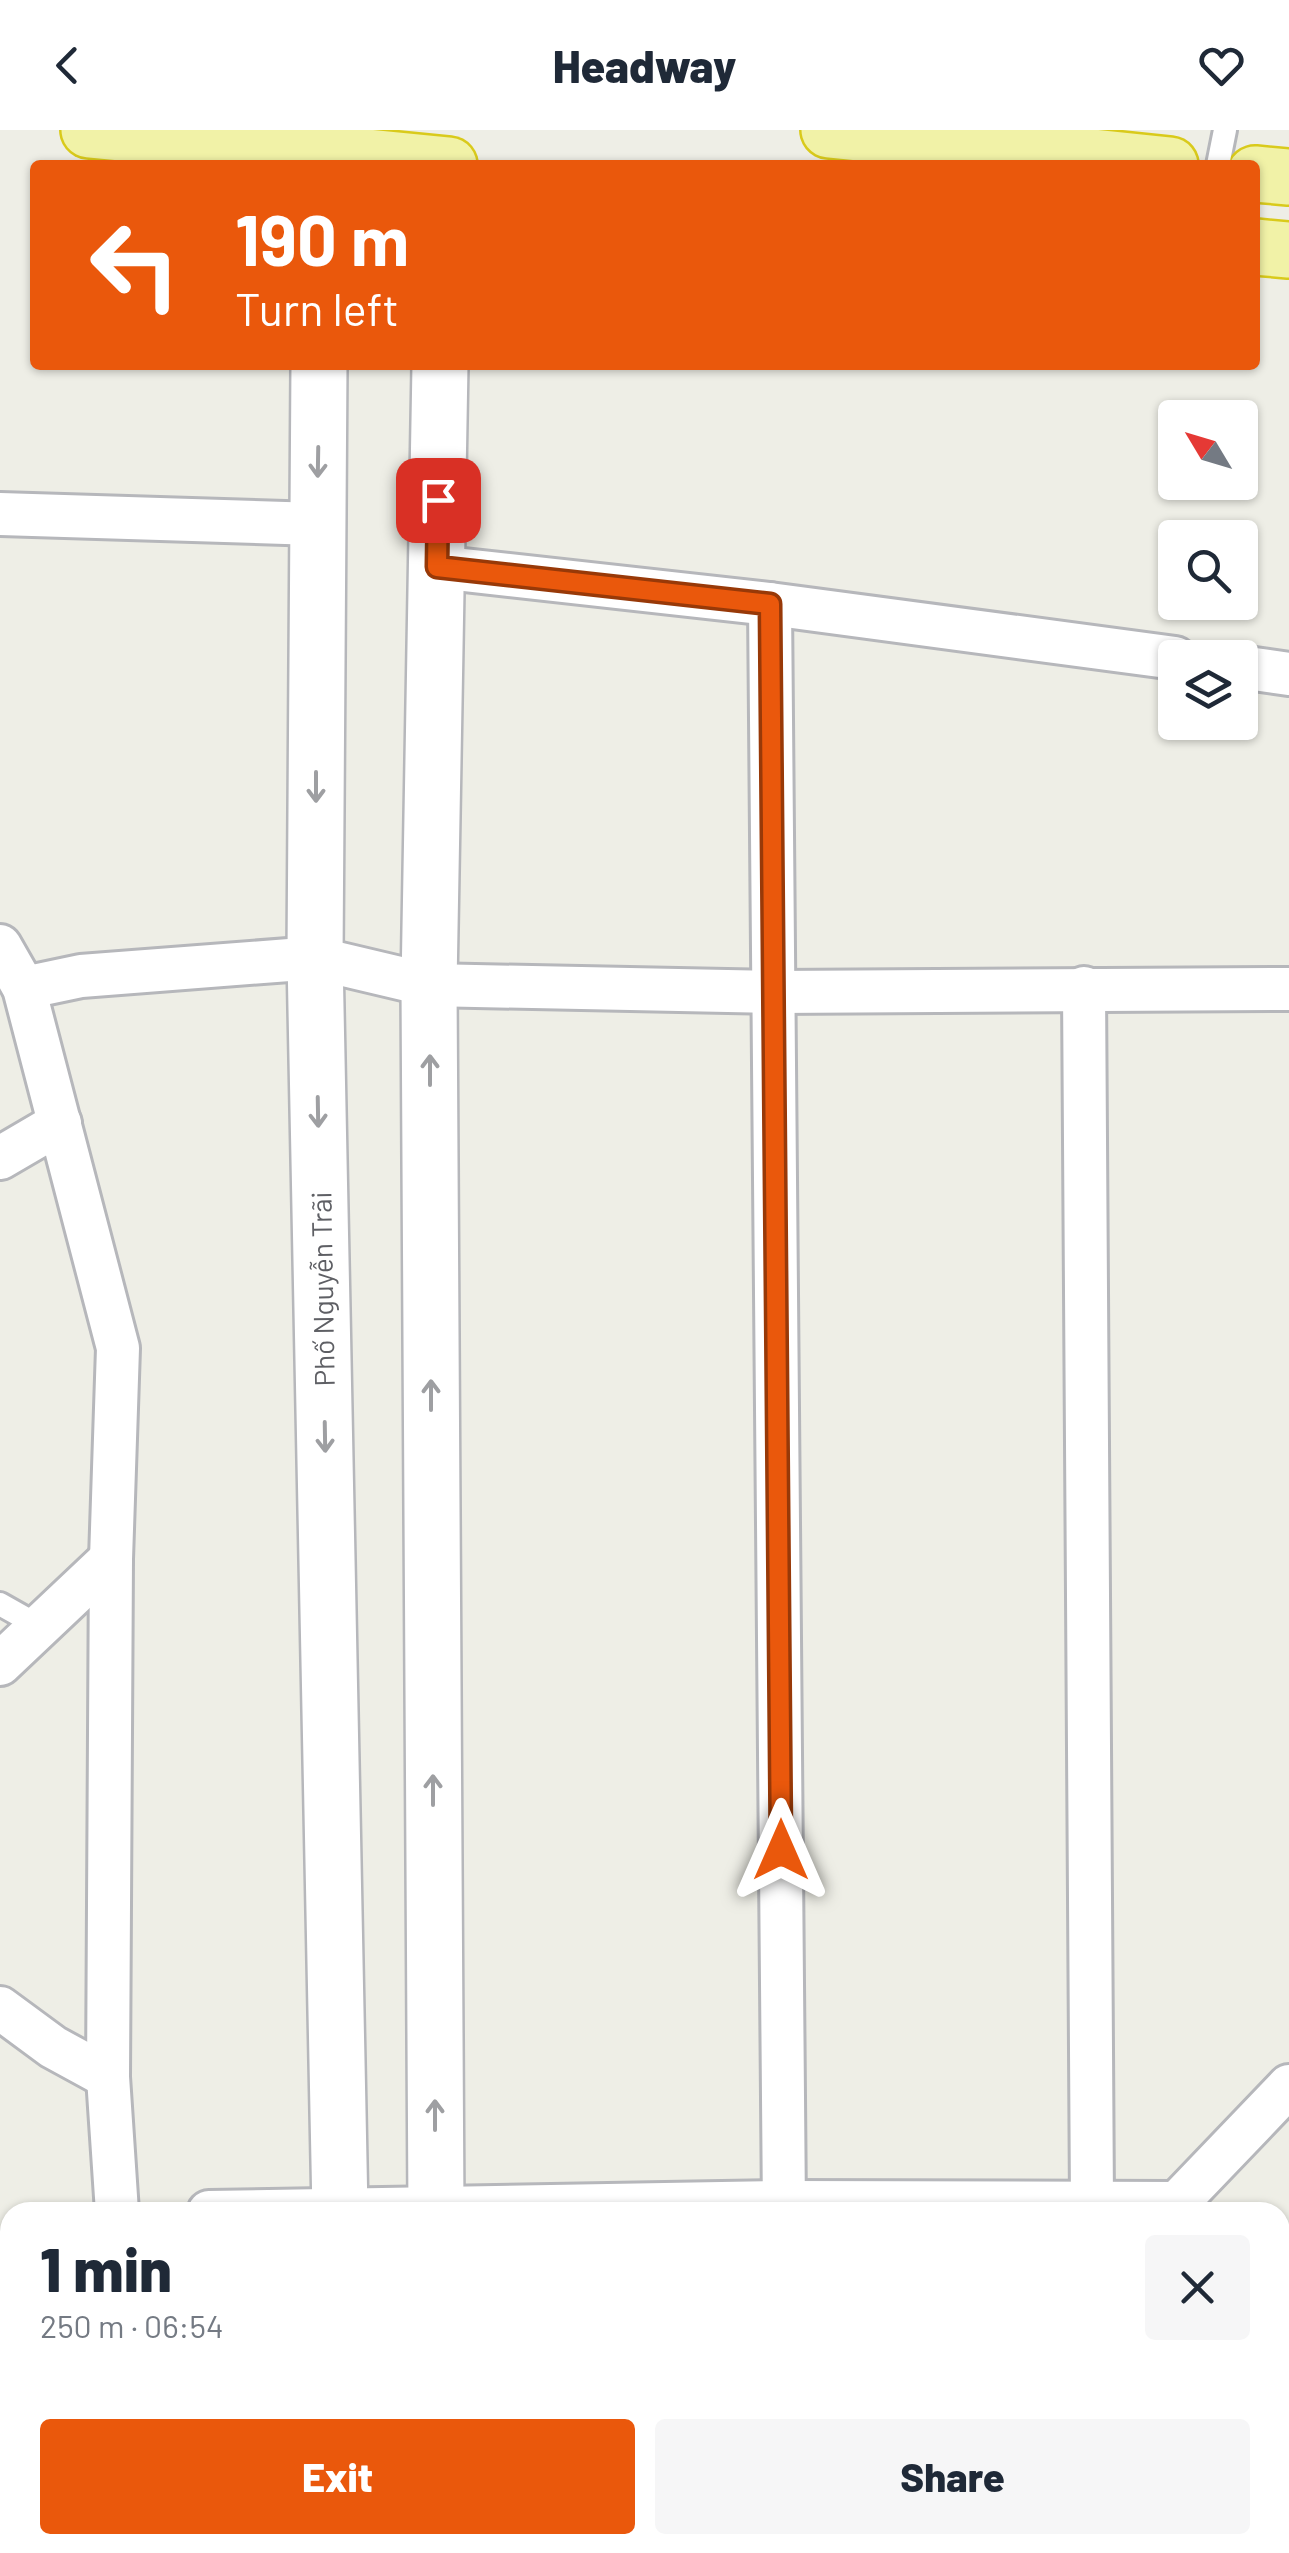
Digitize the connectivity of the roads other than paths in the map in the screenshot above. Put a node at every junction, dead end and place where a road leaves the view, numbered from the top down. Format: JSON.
{"nodes":[{"id":1,"x":90,"y":130,"type":"edge"},
{"id":2,"x":829,"y":130,"type":"edge"},
{"id":3,"x":1225,"y":130,"type":"edge"},
{"id":4,"x":322,"y":159,"type":"edge"},
{"id":5,"x":1121,"y":160,"type":"edge"},
{"id":6,"x":1219,"y":160,"type":"edge"},
{"id":7,"x":1260,"y":175,"type":"edge"},
{"id":8,"x":1289,"y":178,"type":"edge"},
{"id":9,"x":1260,"y":247,"type":"edge"},
{"id":10,"x":1289,"y":250,"type":"edge"},
{"id":11,"x":320,"y":370,"type":"edge"},
{"id":12,"x":440,"y":370,"type":"edge"},
{"id":13,"x":0,"y":514,"type":"edge"},
{"id":14,"x":317,"y":524,"type":"junction"},
{"id":15,"x":437,"y":567,"type":"junction"},
{"id":16,"x":770,"y":604,"type":"junction"},
{"id":17,"x":1158,"y":656,"type":"edge"},
{"id":18,"x":1258,"y":670,"type":"edge"},
{"id":19,"x":1289,"y":674,"type":"edge"},
{"id":20,"x":0,"y":946,"type":"edge"},
{"id":21,"x":315,"y":958,"type":"junction"},
{"id":22,"x":429,"y":985,"type":"junction"},
{"id":23,"x":24,"y":988,"type":"junction"},
{"id":24,"x":1084,"y":988,"type":"junction"},
{"id":25,"x":1289,"y":989,"type":"edge"},
{"id":26,"x":776,"y":992,"type":"junction"},
{"id":27,"x":60,"y":1124,"type":"junction"},
{"id":28,"x":0,"y":1158,"type":"edge"},
{"id":29,"x":111,"y":1559,"type":"junction"},
{"id":30,"x":0,"y":1604,"type":"edge"},
{"id":31,"x":39,"y":1626,"type":"junction"},
{"id":32,"x":0,"y":1664,"type":"edge"},
{"id":33,"x":0,"y":2008,"type":"edge"},
{"id":34,"x":108,"y":2077,"type":"junction"},
{"id":35,"x":1289,"y":2086,"type":"edge"},
{"id":36,"x":117,"y":2202,"type":"edge"},
{"id":37,"x":340,"y":2202,"type":"edge"},
{"id":38,"x":436,"y":2202,"type":"edge"},
{"id":39,"x":784,"y":2202,"type":"edge"},
{"id":40,"x":1092,"y":2202,"type":"edge"},
{"id":41,"x":1187,"y":2202,"type":"edge"}],
"edges":[{"from":1,"to":4,"type":"highway"},
{"from":2,"to":5,"type":"highway"},
{"from":3,"to":6,"type":"lane"},
{"from":7,"to":8,"type":"highway"},
{"from":9,"to":10,"type":"highway"},
{"from":11,"to":14,"type":"street","name":"Phố Nguyễn Trãi","one_way":true},
{"from":12,"to":15,"type":"street"},
{"from":13,"to":14,"type":"street"},
{"from":14,"to":21,"type":"street","name":"Phố Nguyễn Trãi","one_way":true},
{"from":15,"to":16,"type":"street"},
{"from":15,"to":22,"type":"street"},
{"from":16,"to":17,"type":"street"},
{"from":16,"to":26,"type":"street"},
{"from":18,"to":19,"type":"street"},
{"from":20,"to":23,"type":"street"},
{"from":21,"to":22,"type":"street"},
{"from":21,"to":23,"type":"street"},
{"from":21,"to":37,"type":"street","name":"Phố Nguyễn Trãi","one_way":true},
{"from":22,"to":26,"type":"street"},
{"from":38,"to":22,"type":"street","one_way":true},
{"from":23,"to":27,"type":"street"},
{"from":24,"to":25,"type":"street"},
{"from":24,"to":26,"type":"street"},
{"from":24,"to":40,"type":"street"},
{"from":26,"to":39,"type":"street"},
{"from":27,"to":28,"type":"street"},
{"from":27,"to":29,"type":"street"},
{"from":29,"to":31,"type":"street"},
{"from":29,"to":34,"type":"street"},
{"from":30,"to":31,"type":"lane"},
{"from":31,"to":32,"type":"street"},
{"from":33,"to":34,"type":"street"},
{"from":34,"to":36,"type":"street"},
{"from":35,"to":41,"type":"street"}]}
